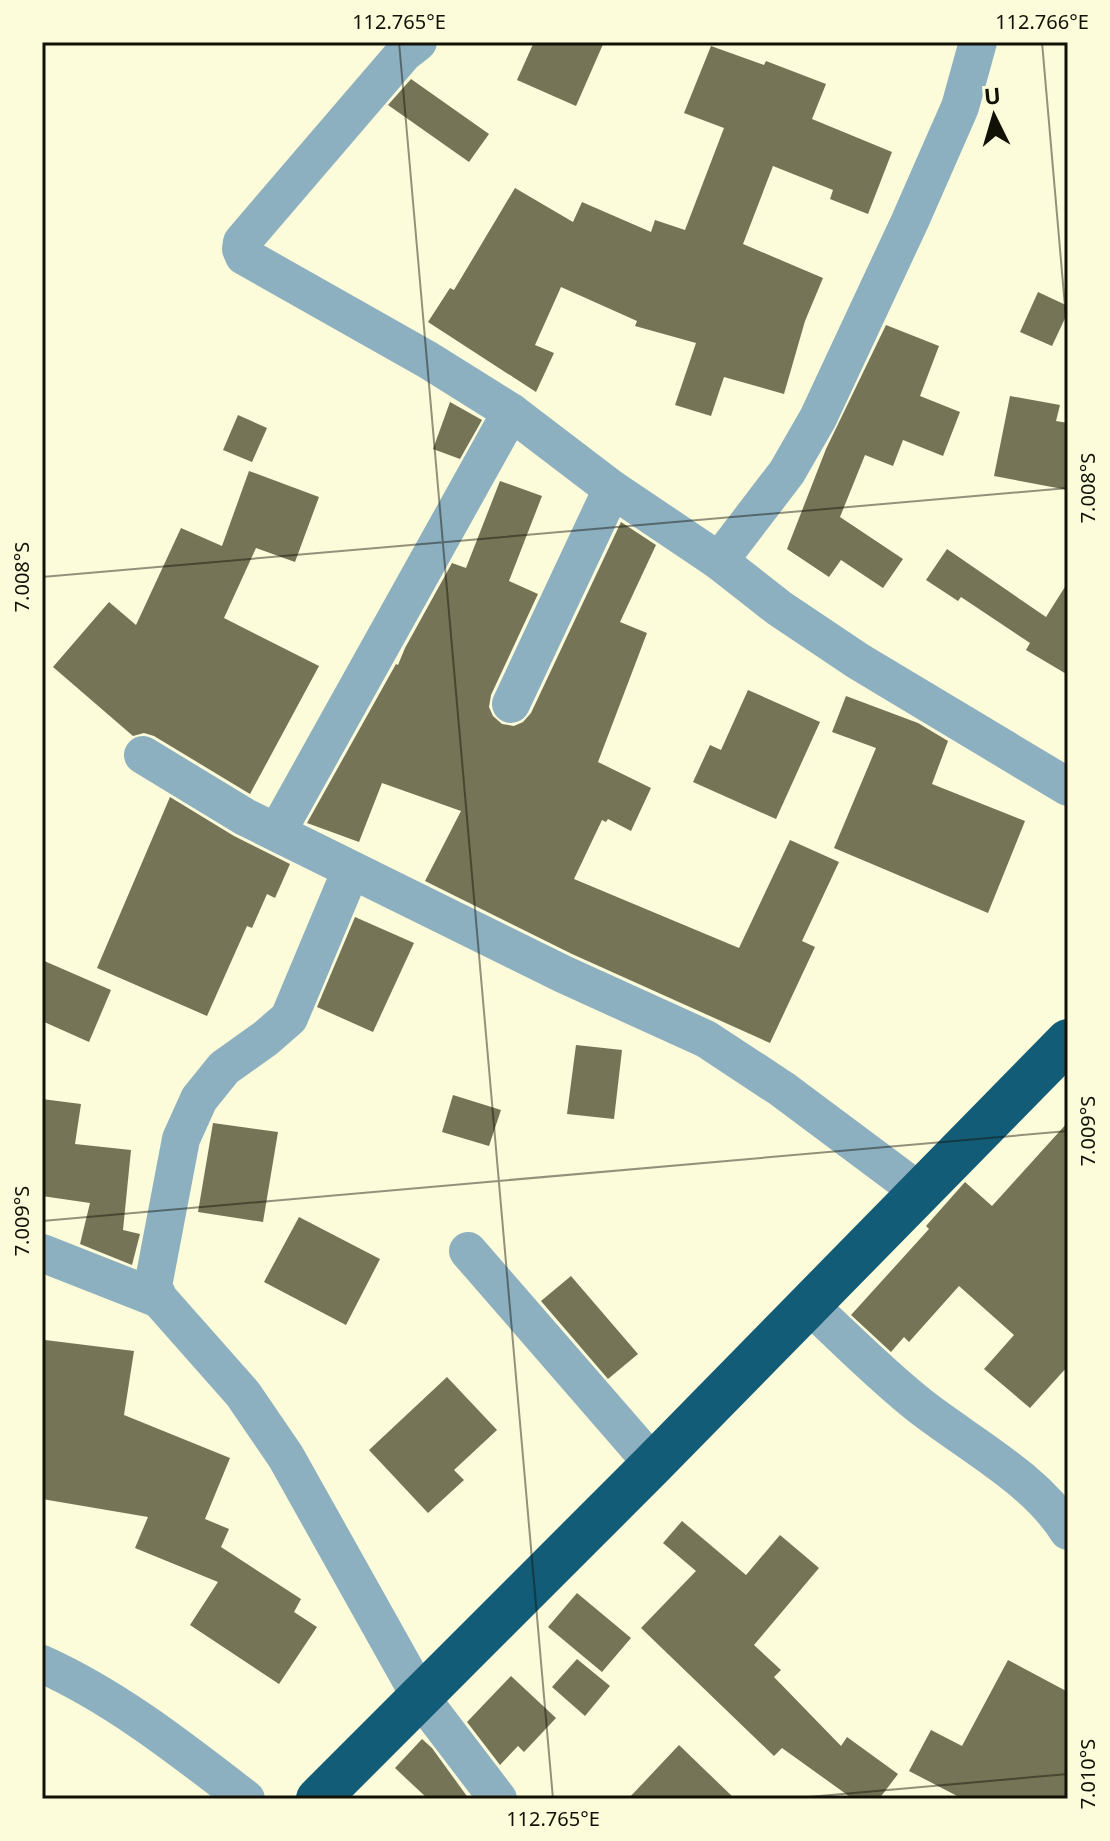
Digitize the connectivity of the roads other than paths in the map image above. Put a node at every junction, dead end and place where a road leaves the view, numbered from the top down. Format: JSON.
{"nodes":[{"id":1,"x":418,"y":42,"type":"edge"},
{"id":2,"x":978,"y":42,"type":"edge"},
{"id":3,"x":511,"y":412,"type":"junction"},
{"id":4,"x":612,"y":489,"type":"junction"},
{"id":5,"x":719,"y":561,"type":"junction"},
{"id":6,"x":511,"y":704,"type":"dead end"},
{"id":7,"x":143,"y":755,"type":"dead end"},
{"id":8,"x":1068,"y":787,"type":"edge"},
{"id":9,"x":277,"y":832,"type":"junction"},
{"id":10,"x":351,"y":870,"type":"junction"},
{"id":11,"x":1064,"y":1054,"type":"edge"},
{"id":12,"x":920,"y":1192,"type":"junction"},
{"id":13,"x":468,"y":1251,"type":"dead end"},
{"id":14,"x":42,"y":1253,"type":"edge"},
{"id":15,"x":159,"y":1299,"type":"junction"},
{"id":16,"x":810,"y":1306,"type":"junction"},
{"id":17,"x":653,"y":1464,"type":"junction"},
{"id":18,"x":1068,"y":1531,"type":"edge"},
{"id":19,"x":42,"y":1664,"type":"edge"},
{"id":20,"x":421,"y":1698,"type":"junction"},
{"id":21,"x":246,"y":1799,"type":"edge"},
{"id":22,"x":318,"y":1799,"type":"edge"},
{"id":23,"x":498,"y":1799,"type":"edge"}],
"edges":[{"from":1,"to":3,"type":"street"},
{"from":2,"to":5,"type":"street"},
{"from":3,"to":4,"type":"street"},
{"from":3,"to":9,"type":"street"},
{"from":4,"to":5,"type":"street"},
{"from":4,"to":6,"type":"street"},
{"from":5,"to":8,"type":"street"},
{"from":7,"to":9,"type":"street"},
{"from":9,"to":10,"type":"street"},
{"from":10,"to":12,"type":"street"},
{"from":10,"to":15,"type":"street"},
{"from":11,"to":12,"type":"highway"},
{"from":12,"to":16,"type":"highway"},
{"from":13,"to":17,"type":"street"},
{"from":14,"to":15,"type":"street"},
{"from":15,"to":20,"type":"street"},
{"from":16,"to":17,"type":"highway"},
{"from":16,"to":18,"type":"street"},
{"from":17,"to":20,"type":"highway"},
{"from":19,"to":21,"type":"street"},
{"from":20,"to":22,"type":"highway"},
{"from":20,"to":23,"type":"street"}]}
